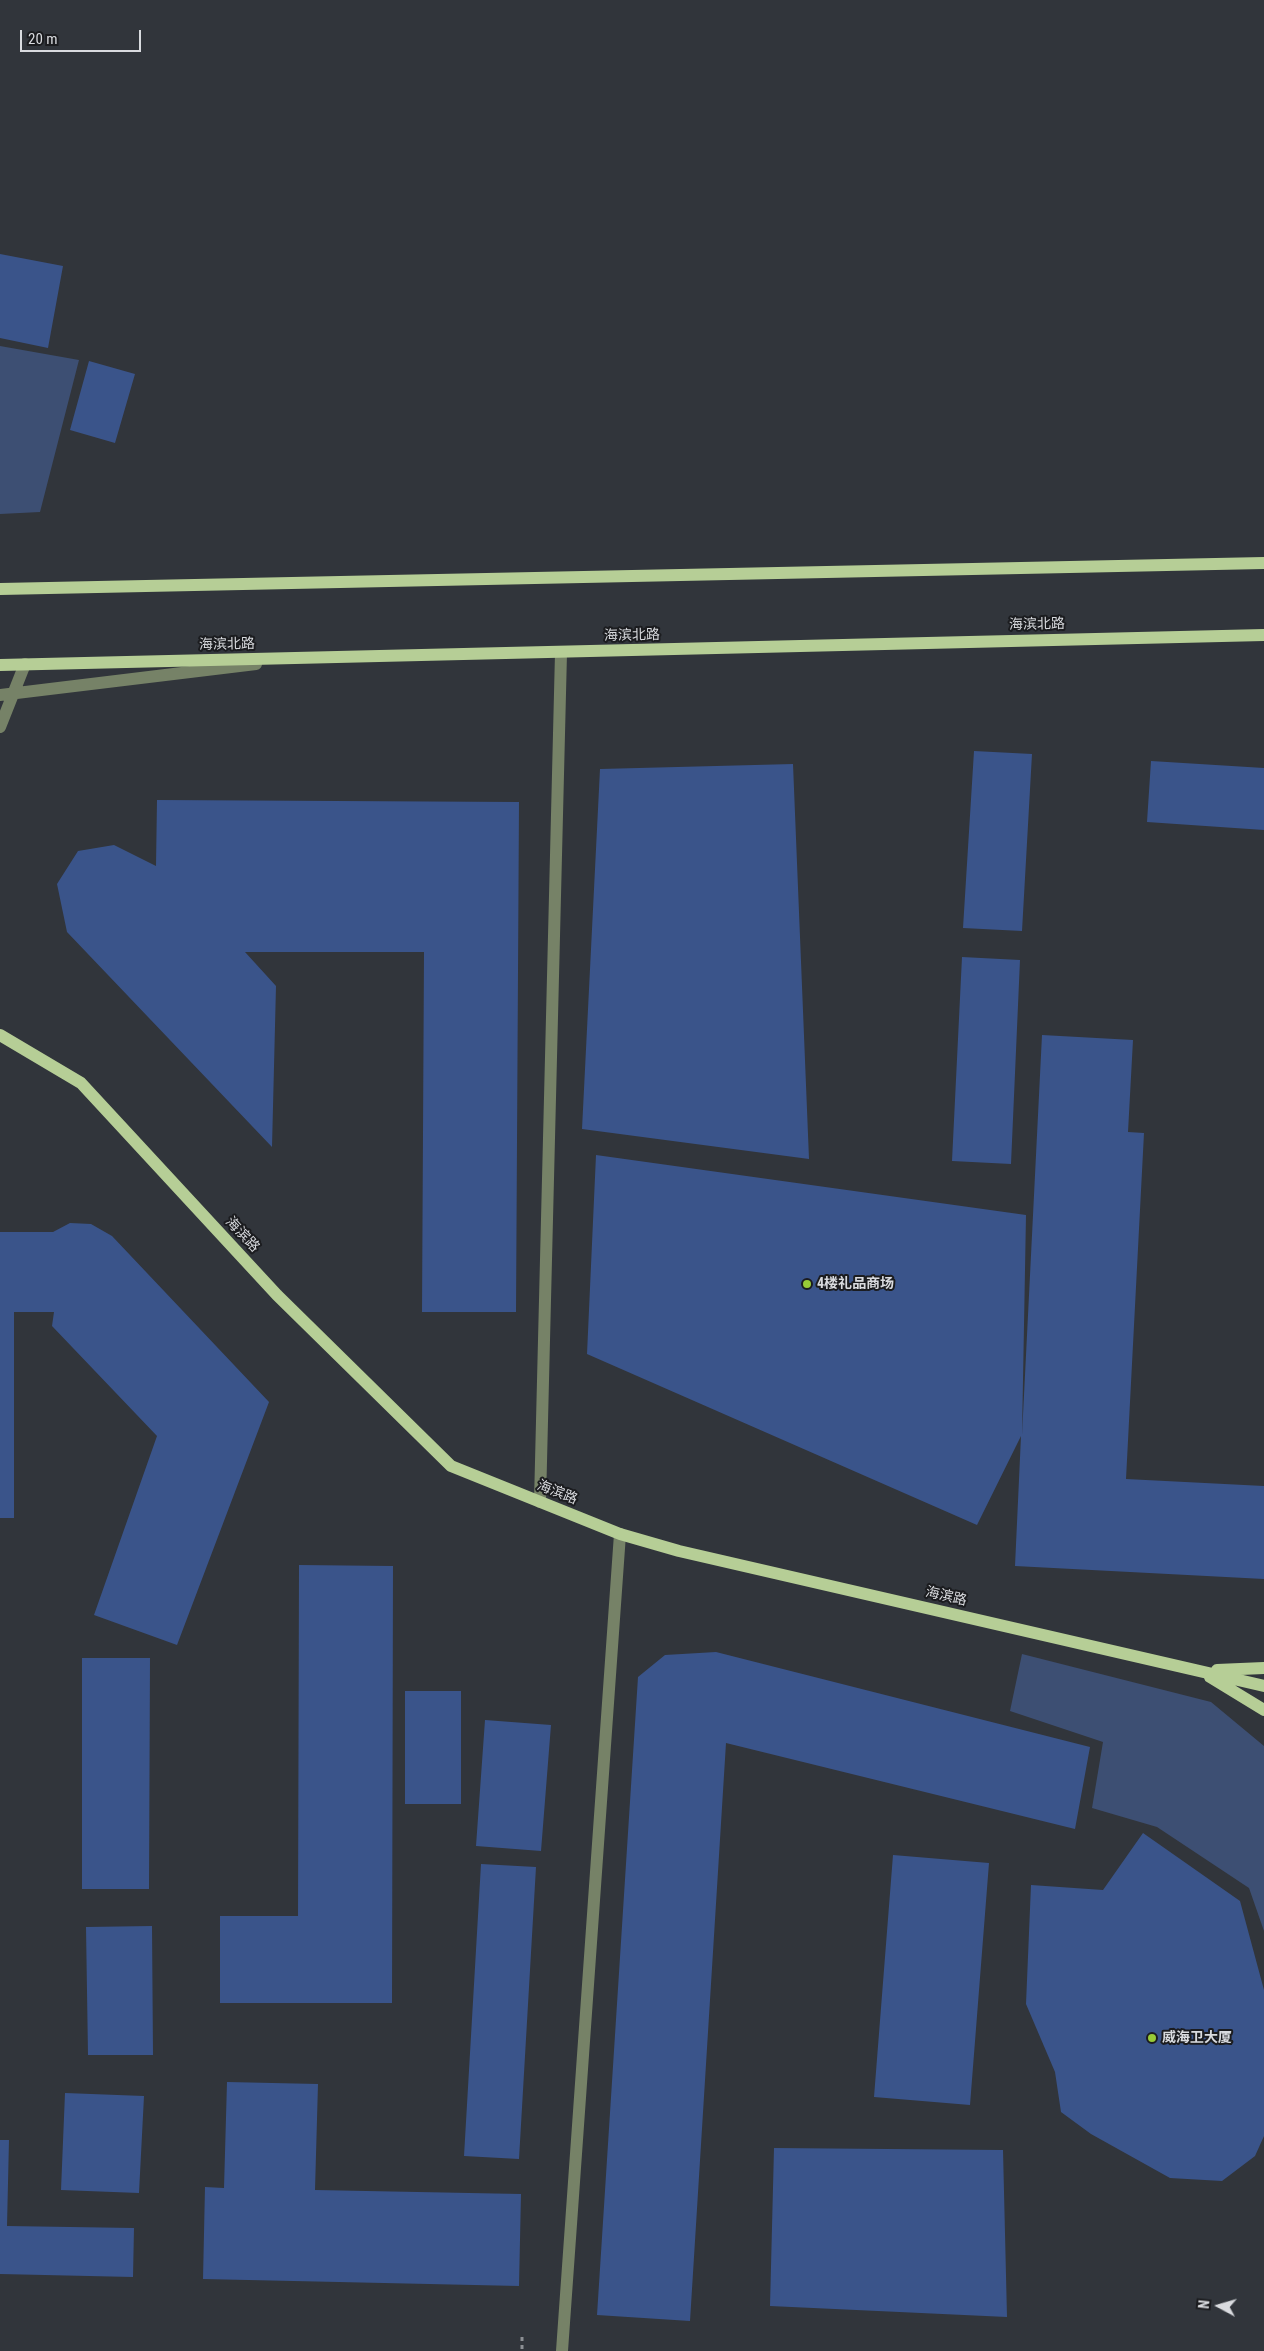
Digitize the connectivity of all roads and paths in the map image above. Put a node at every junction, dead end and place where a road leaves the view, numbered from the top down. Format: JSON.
{"nodes":[{"id":1,"x":1264,"y":562,"type":"edge"},
{"id":2,"x":0,"y":589,"type":"edge"},
{"id":3,"x":1264,"y":634,"type":"edge"},
{"id":4,"x":561,"y":653,"type":"junction"},
{"id":5,"x":301,"y":658,"type":"junction"},
{"id":6,"x":25,"y":664,"type":"junction"},
{"id":7,"x":0,"y":665,"type":"edge"},
{"id":8,"x":14,"y":693,"type":"junction"},
{"id":9,"x":0,"y":695,"type":"edge"},
{"id":10,"x":0,"y":727,"type":"edge"},
{"id":11,"x":0,"y":1035,"type":"edge"},
{"id":12,"x":540,"y":1502,"type":"junction"},
{"id":13,"x":620,"y":1534,"type":"junction"},
{"id":14,"x":1264,"y":1668,"type":"edge"},
{"id":15,"x":1200,"y":1670,"type":"junction"},
{"id":16,"x":1264,"y":1686,"type":"edge"},
{"id":17,"x":1264,"y":1710,"type":"edge"},
{"id":18,"x":522,"y":2337,"type":"dead end"},
{"id":19,"x":522,"y":2351,"type":"edge"},
{"id":20,"x":562,"y":2351,"type":"edge"}],
"edges":[{"from":1,"to":2,"type":"main road"},
{"from":3,"to":4,"type":"main road","name":"海滨北路"},
{"from":4,"to":5,"type":"main road","name":"海滨北路"},
{"from":4,"to":12,"type":"street"},
{"from":5,"to":6,"type":"main road","name":"海滨北路"},
{"from":5,"to":8,"type":"street"},
{"from":6,"to":7,"type":"main road","name":"海滨北路"},
{"from":6,"to":8,"type":"street"},
{"from":8,"to":9,"type":"street"},
{"from":8,"to":10,"type":"street"},
{"from":11,"to":12,"type":"main road","name":"海滨路"},
{"from":12,"to":13,"type":"main road","name":"海滨路"},
{"from":13,"to":15,"type":"main road","name":"海滨路"},
{"from":13,"to":20,"type":"street"},
{"from":14,"to":15,"type":"main road"},
{"from":15,"to":16,"type":"main road","name":"海滨路"},
{"from":15,"to":17,"type":"main road"},
{"from":18,"to":19,"type":"path"}]}
